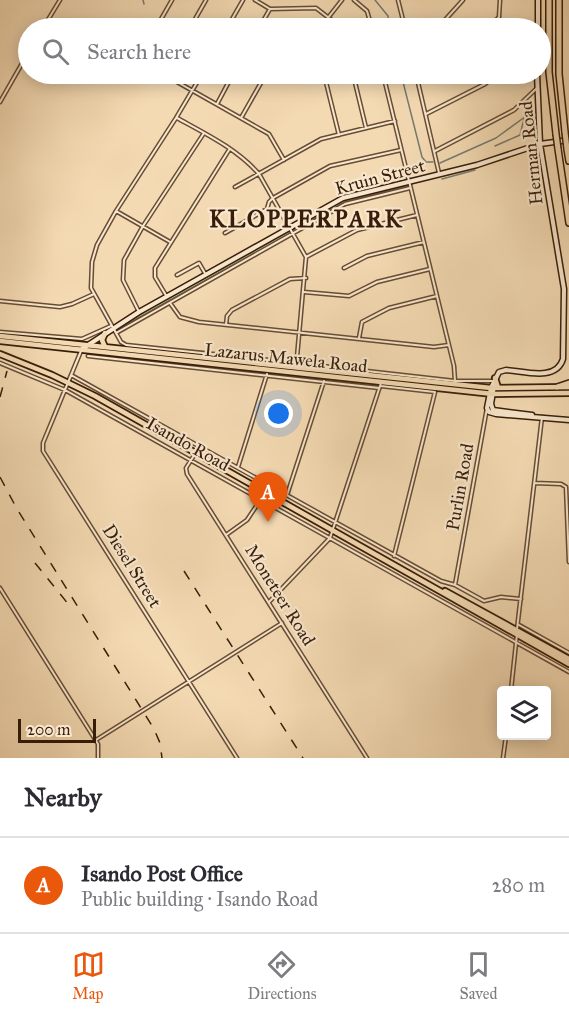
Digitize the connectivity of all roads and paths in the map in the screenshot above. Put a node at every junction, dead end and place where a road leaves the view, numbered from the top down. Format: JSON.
{"nodes":[{"id":1,"x":60,"y":0,"type":"edge"},
{"id":2,"x":172,"y":0,"type":"edge"},
{"id":3,"x":206,"y":0,"type":"edge"},
{"id":4,"x":243,"y":0,"type":"edge"},
{"id":5,"x":255,"y":0,"type":"edge"},
{"id":6,"x":342,"y":0,"type":"edge"},
{"id":7,"x":354,"y":0,"type":"edge"},
{"id":8,"x":398,"y":0,"type":"edge"},
{"id":9,"x":462,"y":0,"type":"edge"},
{"id":10,"x":500,"y":0,"type":"edge"},
{"id":11,"x":539,"y":0,"type":"edge"},
{"id":12,"x":549,"y":0,"type":"edge"},
{"id":13,"x":559,"y":0,"type":"edge"},
{"id":14,"x":270,"y":9,"type":"junction"},
{"id":15,"x":329,"y":17,"type":"joint"},
{"id":16,"x":49,"y":18,"type":"edge"},
{"id":17,"x":162,"y":18,"type":"edge"},
{"id":18,"x":196,"y":18,"type":"edge"},
{"id":19,"x":233,"y":18,"type":"edge"},
{"id":20,"x":265,"y":18,"type":"edge"},
{"id":21,"x":369,"y":18,"type":"edge"},
{"id":22,"x":402,"y":18,"type":"edge"},
{"id":23,"x":447,"y":18,"type":"edge"},
{"id":24,"x":498,"y":18,"type":"edge"},
{"id":25,"x":538,"y":18,"type":"edge"},
{"id":26,"x":549,"y":18,"type":"edge"},
{"id":27,"x":18,"y":70,"type":"edge"},
{"id":28,"x":182,"y":84,"type":"edge"},
{"id":29,"x":196,"y":84,"type":"edge"},
{"id":30,"x":228,"y":84,"type":"edge"},
{"id":31,"x":260,"y":84,"type":"edge"},
{"id":32,"x":326,"y":84,"type":"edge"},
{"id":33,"x":355,"y":84,"type":"edge"},
{"id":34,"x":385,"y":84,"type":"edge"},
{"id":35,"x":418,"y":84,"type":"edge"},
{"id":36,"x":484,"y":84,"type":"edge"},
{"id":37,"x":537,"y":84,"type":"edge"},
{"id":38,"x":550,"y":84,"type":"edge"},
{"id":39,"x":537,"y":88,"type":"junction"},
{"id":40,"x":192,"y":90,"type":"junction"},
{"id":41,"x":0,"y":102,"type":"edge"},
{"id":42,"x":217,"y":104,"type":"junction"},
{"id":43,"x":426,"y":114,"type":"junction"},
{"id":44,"x":176,"y":118,"type":"junction"},
{"id":45,"x":241,"y":118,"type":"junction"},
{"id":46,"x":394,"y":121,"type":"junction"},
{"id":47,"x":366,"y":128,"type":"junction"},
{"id":48,"x":204,"y":133,"type":"junction"},
{"id":49,"x":339,"y":135,"type":"junction"},
{"id":50,"x":569,"y":140,"type":"edge"},
{"id":51,"x":540,"y":144,"type":"junction"},
{"id":52,"x":230,"y":149,"type":"junction"},
{"id":53,"x":401,"y":150,"type":"junction"},
{"id":54,"x":435,"y":151,"type":"junction"},
{"id":55,"x":284,"y":160,"type":"junction"},
{"id":56,"x":569,"y":161,"type":"edge"},
{"id":57,"x":259,"y":174,"type":"junction"},
{"id":58,"x":440,"y":174,"type":"junction"},
{"id":59,"x":409,"y":182,"type":"junction"},
{"id":60,"x":235,"y":187,"type":"dead end"},
{"id":61,"x":410,"y":188,"type":"junction"},
{"id":62,"x":273,"y":198,"type":"junction"},
{"id":63,"x":116,"y":211,"type":"junction"},
{"id":64,"x":417,"y":215,"type":"junction"},
{"id":65,"x":569,"y":223,"type":"edge"},
{"id":66,"x":143,"y":226,"type":"junction"},
{"id":67,"x":289,"y":227,"type":"junction"},
{"id":68,"x":225,"y":233,"type":"dead end"},
{"id":69,"x":293,"y":234,"type":"junction"},
{"id":70,"x":170,"y":242,"type":"junction"},
{"id":71,"x":424,"y":242,"type":"junction"},
{"id":72,"x":306,"y":257,"type":"junction"},
{"id":73,"x":344,"y":268,"type":"dead end"},
{"id":74,"x":430,"y":269,"type":"junction"},
{"id":75,"x":177,"y":275,"type":"dead end"},
{"id":76,"x":206,"y":275,"type":"junction"},
{"id":77,"x":306,"y":278,"type":"junction"},
{"id":78,"x":304,"y":292,"type":"junction"},
{"id":79,"x":94,"y":294,"type":"junction"},
{"id":80,"x":437,"y":296,"type":"junction"},
{"id":81,"x":167,"y":297,"type":"junction"},
{"id":82,"x":0,"y":301,"type":"edge"},
{"id":83,"x":170,"y":303,"type":"junction"},
{"id":84,"x":139,"y":312,"type":"junction"},
{"id":85,"x":226,"y":325,"type":"junction"},
{"id":86,"x":114,"y":329,"type":"junction"},
{"id":87,"x":0,"y":332,"type":"edge"},
{"id":88,"x":105,"y":333,"type":"junction"},
{"id":89,"x":300,"y":333,"type":"junction"},
{"id":90,"x":0,"y":339,"type":"edge"},
{"id":91,"x":359,"y":339,"type":"junction"},
{"id":92,"x":449,"y":345,"type":"junction"},
{"id":93,"x":84,"y":347,"type":"junction"},
{"id":94,"x":105,"y":348,"type":"junction"},
{"id":95,"x":0,"y":354,"type":"edge"},
{"id":96,"x":88,"y":356,"type":"dead end"},
{"id":97,"x":297,"y":357,"type":"junction"},
{"id":98,"x":0,"y":363,"type":"edge"},
{"id":99,"x":296,"y":368,"type":"junction"},
{"id":100,"x":267,"y":374,"type":"junction"},
{"id":101,"x":311,"y":374,"type":"junction"},
{"id":102,"x":71,"y":375,"type":"junction"},
{"id":103,"x":324,"y":381,"type":"junction"},
{"id":104,"x":455,"y":381,"type":"junction"},
{"id":105,"x":68,"y":382,"type":"junction"},
{"id":106,"x":381,"y":383,"type":"junction"},
{"id":107,"x":569,"y":385,"type":"edge"},
{"id":108,"x":493,"y":387,"type":"junction"},
{"id":109,"x":557,"y":387,"type":"joint"},
{"id":110,"x":65,"y":390,"type":"junction"},
{"id":111,"x":569,"y":393,"type":"edge"},
{"id":112,"x":487,"y":408,"type":"junction"},
{"id":113,"x":544,"y":418,"type":"junction"},
{"id":114,"x":568,"y":421,"type":"edge"},
{"id":115,"x":200,"y":446,"type":"junction"},
{"id":116,"x":196,"y":453,"type":"junction"},
{"id":117,"x":191,"y":461,"type":"junction"},
{"id":118,"x":238,"y":468,"type":"junction"},
{"id":119,"x":535,"y":483,"type":"junction"},
{"id":120,"x":287,"y":495,"type":"junction"},
{"id":121,"x":261,"y":500,"type":"junction"},
{"id":122,"x":336,"y":523,"type":"junction"},
{"id":123,"x":333,"y":530,"type":"junction"},
{"id":124,"x":226,"y":535,"type":"junction"},
{"id":125,"x":330,"y":538,"type":"junction"},
{"id":126,"x":394,"y":555,"type":"junction"},
{"id":127,"x":569,"y":562,"type":"edge"},
{"id":128,"x":455,"y":585,"type":"junction"},
{"id":129,"x":0,"y":588,"type":"edge"},
{"id":130,"x":521,"y":599,"type":"junction"},
{"id":131,"x":268,"y":602,"type":"junction"},
{"id":132,"x":282,"y":624,"type":"junction"},
{"id":133,"x":517,"y":630,"type":"junction"},
{"id":134,"x":516,"y":642,"type":"junction"},
{"id":135,"x":569,"y":653,"type":"edge"},
{"id":136,"x":569,"y":662,"type":"edge"},
{"id":137,"x":569,"y":672,"type":"edge"},
{"id":138,"x":189,"y":682,"type":"junction"},
{"id":139,"x":511,"y":686,"type":"edge"},
{"id":140,"x":505,"y":740,"type":"edge"},
{"id":141,"x":96,"y":741,"type":"junction"},
{"id":142,"x":98,"y":758,"type":"edge"},
{"id":143,"x":237,"y":758,"type":"edge"},
{"id":144,"x":367,"y":758,"type":"edge"},
{"id":145,"x":503,"y":758,"type":"edge"}],
"edges":[{"from":1,"to":16,"type":"street"},
{"from":2,"to":17,"type":"street"},
{"from":3,"to":18,"type":"street"},
{"from":4,"to":19,"type":"street"},
{"from":5,"to":14,"type":"street"},
{"from":6,"to":15,"type":"street"},
{"from":7,"to":21,"type":"street"},
{"from":8,"to":22,"type":"street"},
{"from":9,"to":23,"type":"street"},
{"from":10,"to":24,"type":"street"},
{"from":11,"to":25,"type":"main road"},
{"from":12,"to":26,"type":"highway","bridge":true},
{"from":13,"to":56,"type":"highway","bridge":true},
{"from":14,"to":15,"type":"street"},
{"from":14,"to":20,"type":"street"},
{"from":27,"to":41,"type":"street"},
{"from":28,"to":40,"type":"street"},
{"from":29,"to":40,"type":"street"},
{"from":30,"to":42,"type":"street"},
{"from":31,"to":45,"type":"street"},
{"from":32,"to":49,"type":"street"},
{"from":33,"to":47,"type":"street"},
{"from":34,"to":46,"type":"street"},
{"from":35,"to":43,"type":"street"},
{"from":36,"to":43,"type":"street"},
{"from":37,"to":39,"type":"main road","name":"Herman Road"},
{"from":38,"to":65,"type":"highway","bridge":true},
{"from":39,"to":51,"type":"main road","name":"Herman Road"},
{"from":39,"to":54,"type":"street"},
{"from":40,"to":42,"type":"street"},
{"from":40,"to":44,"type":"street"},
{"from":42,"to":45,"type":"street"},
{"from":43,"to":54,"type":"street"},
{"from":44,"to":48,"type":"street"},
{"from":44,"to":63,"type":"street"},
{"from":45,"to":55,"type":"street"},
{"from":46,"to":47,"type":"street"},
{"from":46,"to":53,"type":"street"},
{"from":47,"to":49,"type":"street"},
{"from":48,"to":52,"type":"street"},
{"from":48,"to":66,"type":"street"},
{"from":49,"to":55,"type":"street"},
{"from":50,"to":51,"type":"main road","name":"Kruin Street"},
{"from":51,"to":58,"type":"main road","name":"Kruin Street"},
{"from":51,"to":108,"type":"main road","name":"Herman Road"},
{"from":52,"to":57,"type":"street"},
{"from":52,"to":70,"type":"street"},
{"from":53,"to":59,"type":"street"},
{"from":53,"to":62,"type":"street"},
{"from":54,"to":58,"type":"street"},
{"from":55,"to":57,"type":"street"},
{"from":57,"to":60,"type":"street"},
{"from":57,"to":62,"type":"street"},
{"from":58,"to":59,"type":"main road","name":"Kruin Street"},
{"from":59,"to":61,"type":"street"},
{"from":59,"to":67,"type":"main road","name":"Kruin Street"},
{"from":61,"to":64,"type":"street"},
{"from":61,"to":69,"type":"street","name":"Kruin Street"},
{"from":62,"to":67,"type":"street"},
{"from":62,"to":68,"type":"street"},
{"from":63,"to":66,"type":"street"},
{"from":63,"to":79,"type":"street"},
{"from":64,"to":71,"type":"street"},
{"from":64,"to":72,"type":"street"},
{"from":66,"to":70,"type":"street"},
{"from":66,"to":84,"type":"street"},
{"from":67,"to":69,"type":"street"},
{"from":67,"to":76,"type":"main road","name":"Kruin Street"},
{"from":69,"to":72,"type":"street"},
{"from":69,"to":83,"type":"street","name":"Kruin Street"},
{"from":70,"to":81,"type":"street"},
{"from":71,"to":73,"type":"street"},
{"from":71,"to":74,"type":"street"},
{"from":72,"to":77,"type":"street"},
{"from":74,"to":78,"type":"street"},
{"from":74,"to":80,"type":"street"},
{"from":75,"to":76,"type":"street"},
{"from":76,"to":81,"type":"main road","name":"Kruin Street"},
{"from":77,"to":78,"type":"street"},
{"from":77,"to":85,"type":"street"},
{"from":78,"to":89,"type":"street"},
{"from":79,"to":82,"type":"street"},
{"from":79,"to":86,"type":"street"},
{"from":80,"to":91,"type":"street"},
{"from":80,"to":92,"type":"street"},
{"from":81,"to":84,"type":"main road","name":"Kruin Street"},
{"from":83,"to":85,"type":"street"},
{"from":83,"to":86,"type":"street","name":"Kruin Street"},
{"from":84,"to":86,"type":"main road","name":"Kruin Street"},
{"from":85,"to":89,"type":"street"},
{"from":86,"to":87,"type":"street"},
{"from":86,"to":88,"type":"main road","name":"Kruin Street"},
{"from":86,"to":97,"type":"street"},
{"from":88,"to":93,"type":"main road","name":"Kruin Street"},
{"from":88,"to":94,"type":"main road"},
{"from":89,"to":91,"type":"street"},
{"from":89,"to":97,"type":"street"},
{"from":90,"to":93,"type":"main road","name":"Lazarus Mawela Road"},
{"from":91,"to":92,"type":"street"},
{"from":92,"to":104,"type":"street"},
{"from":93,"to":94,"type":"main road","name":"Lazarus Mawela Road"},
{"from":93,"to":101,"type":"main road","name":"Lazarus Mawela Road"},
{"from":93,"to":102,"type":"street","name":"Diesel Street"},
{"from":94,"to":99,"type":"main road","name":"Lazarus Mawela Road"},
{"from":95,"to":105,"type":"main road","name":"Isando Road"},
{"from":96,"to":100,"type":"street"},
{"from":97,"to":99,"type":"street"},
{"from":97,"to":104,"type":"street"},
{"from":98,"to":110,"type":"street","name":"Isando Road"},
{"from":99,"to":101,"type":"main road"},
{"from":99,"to":106,"type":"main road","name":"Lazarus Mawela Road"},
{"from":100,"to":103,"type":"street"},
{"from":100,"to":118,"type":"street"},
{"from":101,"to":106,"type":"main road","name":"Lazarus Mawela Road"},
{"from":102,"to":105,"type":"street","name":"Diesel Street"},
{"from":102,"to":115,"type":"street","name":"Isando Road"},
{"from":103,"to":106,"type":"street"},
{"from":103,"to":120,"type":"street"},
{"from":104,"to":108,"type":"street"},
{"from":105,"to":110,"type":"street","name":"Diesel Street"},
{"from":105,"to":116,"type":"main road","name":"Isando Road"},
{"from":106,"to":108,"type":"main road","name":"Lazarus Mawela Road"},
{"from":106,"to":122,"type":"street"},
{"from":106,"to":126,"type":"street"},
{"from":107,"to":109,"type":"highway"},
{"from":108,"to":109,"type":"main road","name":"Lazarus Mawela Road"},
{"from":108,"to":111,"type":"main road","name":"Lazarus Mawela Road"},
{"from":108,"to":112,"type":"main road","name":"Purlin Road"},
{"from":108,"to":113,"type":"main road"},
{"from":110,"to":117,"type":"street","name":"Isando Road"},
{"from":110,"to":138,"type":"street","name":"Diesel Street"},
{"from":112,"to":113,"type":"main road"},
{"from":112,"to":128,"type":"street","name":"Purlin Road"},
{"from":113,"to":114,"type":"main road"},
{"from":113,"to":119,"type":"street"},
{"from":115,"to":116,"type":"street"},
{"from":115,"to":118,"type":"street","name":"Isando Road"},
{"from":116,"to":117,"type":"street"},
{"from":116,"to":123,"type":"main road","name":"Isando Road"},
{"from":117,"to":121,"type":"street","name":"Isando Road"},
{"from":117,"to":124,"type":"street","name":"Moneteer Road"},
{"from":118,"to":120,"type":"street","name":"Isando Road"},
{"from":119,"to":127,"type":"street"},
{"from":119,"to":130,"type":"street"},
{"from":120,"to":122,"type":"street","name":"Isando Road"},
{"from":121,"to":124,"type":"street"},
{"from":121,"to":125,"type":"street","name":"Isando Road"},
{"from":122,"to":123,"type":"street"},
{"from":122,"to":126,"type":"street","name":"Isando Road"},
{"from":123,"to":125,"type":"street"},
{"from":123,"to":133,"type":"main road","name":"Isando Road"},
{"from":124,"to":131,"type":"street","name":"Moneteer Road"},
{"from":125,"to":131,"type":"street"},
{"from":125,"to":134,"type":"street","name":"Isando Road"},
{"from":126,"to":128,"type":"street","name":"Isando Road"},
{"from":128,"to":130,"type":"street","name":"Isando Road"},
{"from":129,"to":141,"type":"street"},
{"from":130,"to":133,"type":"street"},
{"from":131,"to":132,"type":"street","name":"Moneteer Road"},
{"from":132,"to":138,"type":"street"},
{"from":132,"to":144,"type":"street","name":"Moneteer Road"},
{"from":133,"to":134,"type":"street"},
{"from":133,"to":135,"type":"street"},
{"from":133,"to":136,"type":"main road","name":"Isando Road"},
{"from":134,"to":137,"type":"street","name":"Isando Road"},
{"from":134,"to":139,"type":"street"},
{"from":138,"to":141,"type":"street"},
{"from":138,"to":143,"type":"street","name":"Diesel Street"},
{"from":140,"to":145,"type":"street"},
{"from":141,"to":142,"type":"street"}]}
